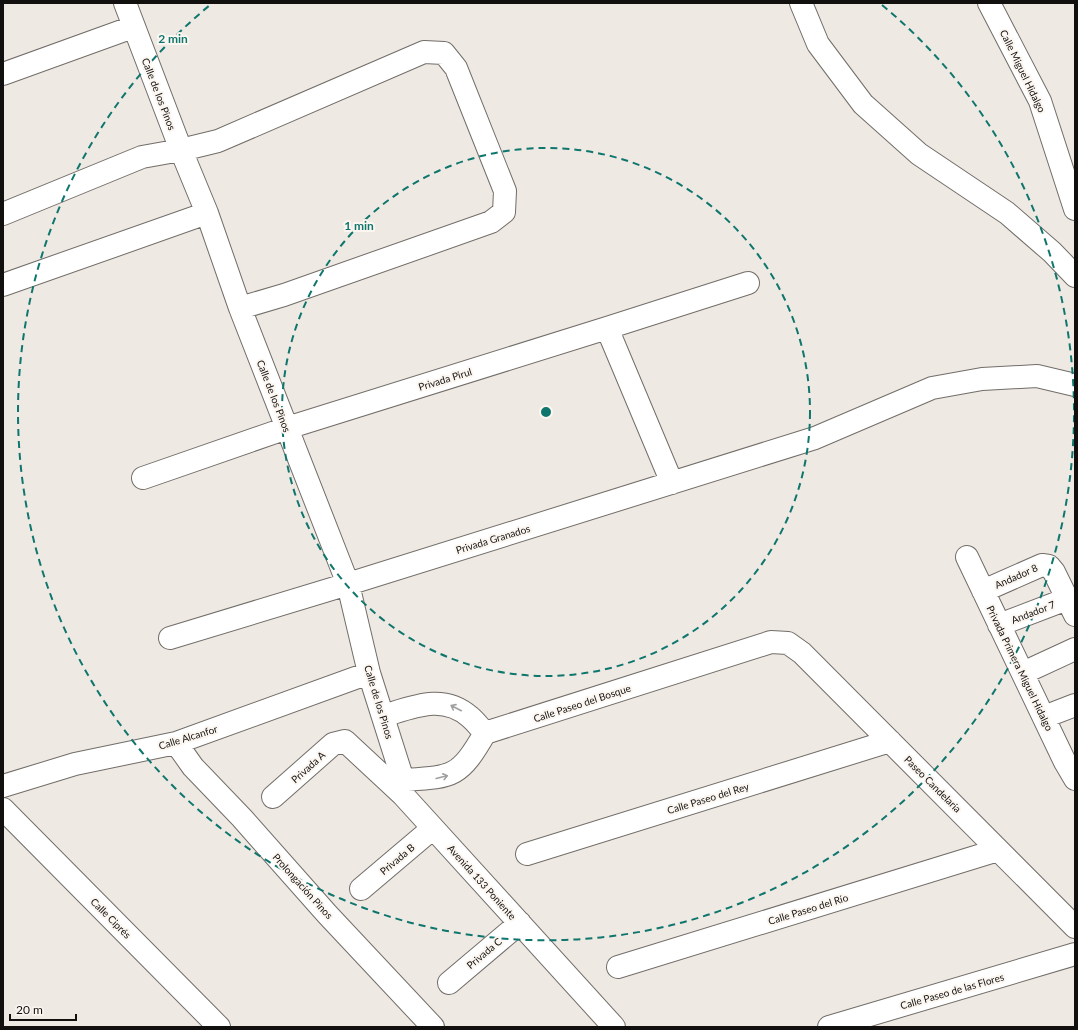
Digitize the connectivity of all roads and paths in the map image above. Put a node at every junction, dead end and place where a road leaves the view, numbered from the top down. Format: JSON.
{"nodes":[{"id":1,"x":125,"y":3,"type":"edge"},
{"id":2,"x":801,"y":3,"type":"edge"},
{"id":3,"x":989,"y":3,"type":"edge"},
{"id":4,"x":133,"y":27,"type":"junction"},
{"id":5,"x":3,"y":74,"type":"edge"},
{"id":6,"x":181,"y":150,"type":"junction"},
{"id":7,"x":1075,"y":208,"type":"edge"},
{"id":8,"x":207,"y":213,"type":"junction"},
{"id":9,"x":3,"y":214,"type":"edge"},
{"id":10,"x":1075,"y":276,"type":"edge"},
{"id":11,"x":748,"y":283,"type":"dead end"},
{"id":12,"x":3,"y":285,"type":"edge"},
{"id":13,"x":240,"y":308,"type":"junction"},
{"id":14,"x":607,"y":328,"type":"junction"},
{"id":15,"x":1075,"y":385,"type":"edge"},
{"id":16,"x":287,"y":428,"type":"junction"},
{"id":17,"x":143,"y":478,"type":"dead end"},
{"id":18,"x":672,"y":483,"type":"junction"},
{"id":19,"x":967,"y":557,"type":"dead end"},
{"id":20,"x":348,"y":584,"type":"junction"},
{"id":21,"x":983,"y":591,"type":"junction"},
{"id":22,"x":1071,"y":607,"type":"edge"},
{"id":23,"x":999,"y":625,"type":"junction"},
{"id":24,"x":170,"y":638,"type":"dead end"},
{"id":25,"x":788,"y":643,"type":"joint"},
{"id":26,"x":1075,"y":649,"type":"edge"},
{"id":27,"x":369,"y":673,"type":"junction"},
{"id":28,"x":1023,"y":673,"type":"junction"},
{"id":29,"x":1075,"y":705,"type":"edge"},
{"id":30,"x":382,"y":716,"type":"junction"},
{"id":31,"x":1044,"y":717,"type":"junction"},
{"id":32,"x":485,"y":733,"type":"junction"},
{"id":33,"x":345,"y":741,"type":"joint"},
{"id":34,"x":890,"y":741,"type":"junction"},
{"id":35,"x":176,"y":743,"type":"junction"},
{"id":36,"x":1072,"y":766,"type":"edge"},
{"id":37,"x":3,"y":786,"type":"edge"},
{"id":38,"x":403,"y":788,"type":"junction"},
{"id":39,"x":273,"y":797,"type":"dead end"},
{"id":40,"x":3,"y":809,"type":"edge"},
{"id":41,"x":433,"y":828,"type":"junction"},
{"id":42,"x":998,"y":850,"type":"junction"},
{"id":43,"x":527,"y":854,"type":"dead end"},
{"id":44,"x":361,"y":889,"type":"dead end"},
{"id":45,"x":520,"y":923,"type":"junction"},
{"id":46,"x":1075,"y":927,"type":"edge"},
{"id":47,"x":1075,"y":954,"type":"edge"},
{"id":48,"x":618,"y":967,"type":"dead end"},
{"id":49,"x":449,"y":983,"type":"dead end"},
{"id":50,"x":609,"y":1025,"type":"edge"},
{"id":51,"x":220,"y":1027,"type":"edge"},
{"id":52,"x":433,"y":1027,"type":"edge"},
{"id":53,"x":829,"y":1027,"type":"edge"}],
"edges":[{"from":1,"to":4,"type":"street","name":"Calle de los Pinos"},
{"from":2,"to":10,"type":"street"},
{"from":3,"to":7,"type":"street","name":"Calle Miguel Hidalgo"},
{"from":4,"to":5,"type":"street"},
{"from":4,"to":6,"type":"street","name":"Calle de los Pinos"},
{"from":6,"to":8,"type":"street","name":"Calle de los Pinos"},
{"from":6,"to":9,"type":"street"},
{"from":6,"to":13,"type":"street"},
{"from":8,"to":12,"type":"street"},
{"from":8,"to":13,"type":"street","name":"Calle de los Pinos"},
{"from":11,"to":14,"type":"street","name":"Privada Pirul"},
{"from":13,"to":16,"type":"street","name":"Calle de los Pinos"},
{"from":14,"to":16,"type":"street","name":"Privada Pirul"},
{"from":14,"to":18,"type":"street"},
{"from":15,"to":18,"type":"street","name":"Privada Granados"},
{"from":16,"to":17,"type":"street","name":"Privada Pirul"},
{"from":16,"to":20,"type":"street","name":"Calle de los Pinos"},
{"from":18,"to":20,"type":"street","name":"Privada Granados"},
{"from":19,"to":21,"type":"street","name":"Privada Primera Miguel Hidalgo"},
{"from":20,"to":24,"type":"street","name":"Privada Granados"},
{"from":20,"to":27,"type":"street","name":"Calle de los Pinos"},
{"from":21,"to":22,"type":"street","name":"Andador 8"},
{"from":21,"to":23,"type":"street","name":"Privada Primera Miguel Hidalgo"},
{"from":22,"to":23,"type":"street","name":"Andador 7"},
{"from":23,"to":28,"type":"street","name":"Privada Primera Miguel Hidalgo"},
{"from":25,"to":32,"type":"street","name":"Calle Paseo del Bosque"},
{"from":25,"to":34,"type":"street","name":"Paseo Candelaria"},
{"from":26,"to":28,"type":"street"},
{"from":27,"to":30,"type":"street","name":"Calle de los Pinos"},
{"from":27,"to":35,"type":"street","name":"Calle Alcanfor"},
{"from":28,"to":31,"type":"street","name":"Privada Primera Miguel Hidalgo"},
{"from":29,"to":31,"type":"street"},
{"from":32,"to":30,"type":"street","one_way":true},
{"from":30,"to":38,"type":"street","name":"Calle de los Pinos"},
{"from":31,"to":36,"type":"street","name":"Privada Primera Miguel Hidalgo"},
{"from":38,"to":32,"type":"street","one_way":true},
{"from":33,"to":38,"type":"street","name":"Avenida 133 Poniente"},
{"from":33,"to":39,"type":"street","name":"Privada A"},
{"from":34,"to":42,"type":"street","name":"Paseo Candelaria"},
{"from":34,"to":43,"type":"street","name":"Calle Paseo del Rey"},
{"from":35,"to":37,"type":"street","name":"Calle Alcanfor"},
{"from":35,"to":52,"type":"street","name":"Prolongación Pinos"},
{"from":38,"to":41,"type":"street","name":"Avenida 133 Poniente"},
{"from":40,"to":51,"type":"street","name":"Calle Ciprés"},
{"from":41,"to":44,"type":"street","name":"Privada B"},
{"from":41,"to":45,"type":"street","name":"Avenida 133 Poniente"},
{"from":42,"to":46,"type":"street","name":"Paseo Candelaria"},
{"from":42,"to":48,"type":"street","name":"Calle Paseo del Río"},
{"from":45,"to":49,"type":"street","name":"Privada C"},
{"from":45,"to":50,"type":"street","name":"Avenida 133 Poniente"},
{"from":47,"to":53,"type":"street","name":"Calle Paseo de las Flores"}]}
